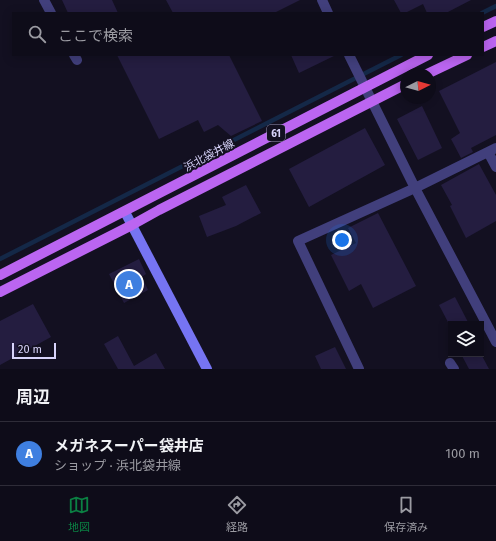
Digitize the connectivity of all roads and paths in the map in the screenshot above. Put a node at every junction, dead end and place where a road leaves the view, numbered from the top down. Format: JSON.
{"nodes":[{"id":1,"x":44,"y":0,"type":"edge"},
{"id":2,"x":322,"y":0,"type":"edge"},
{"id":3,"x":50,"y":12,"type":"edge"},
{"id":4,"x":328,"y":12,"type":"edge"},
{"id":5,"x":496,"y":21,"type":"edge"},
{"id":6,"x":484,"y":27,"type":"edge"},
{"id":7,"x":496,"y":41,"type":"edge"},
{"id":8,"x":484,"y":47,"type":"edge"},
{"id":9,"x":350,"y":56,"type":"edge"},
{"id":10,"x":426,"y":56,"type":"edge"},
{"id":11,"x":465,"y":56,"type":"edge"},
{"id":12,"x":436,"y":70,"type":"edge"},
{"id":13,"x":365,"y":87,"type":"junction"},
{"id":14,"x":400,"y":87,"type":"edge"},
{"id":15,"x":372,"y":101,"type":"junction"},
{"id":16,"x":492,"y":150,"type":"edge"},
{"id":17,"x":496,"y":167,"type":"edge"},
{"id":18,"x":415,"y":188,"type":"junction"},
{"id":19,"x":125,"y":212,"type":"junction"},
{"id":20,"x":132,"y":225,"type":"junction"},
{"id":21,"x":0,"y":275,"type":"edge"},
{"id":22,"x":0,"y":292,"type":"edge"},
{"id":23,"x":496,"y":342,"type":"edge"},
{"id":24,"x":207,"y":369,"type":"edge"},
{"id":25,"x":359,"y":369,"type":"edge"}],
"edges":[{"from":1,"to":3,"type":"street"},
{"from":2,"to":4,"type":"street"},
{"from":5,"to":6,"type":"main road"},
{"from":7,"to":8,"type":"main road"},
{"from":9,"to":13,"type":"street"},
{"from":10,"to":13,"type":"main road","name":"浜北袋井線","number":"61"},
{"from":11,"to":12,"type":"main road"},
{"from":13,"to":15,"type":"street"},
{"from":13,"to":19,"type":"main road","name":"浜北袋井線","number":"61"},
{"from":14,"to":15,"type":"main road","number":"61"},
{"from":15,"to":18,"type":"street"},
{"from":15,"to":20,"type":"main road","number":"61"},
{"from":16,"to":17,"type":"street"},
{"from":16,"to":18,"type":"street"},
{"from":18,"to":23,"type":"street"},
{"from":18,"to":25,"type":"street"},
{"from":19,"to":20,"type":"street"},
{"from":19,"to":21,"type":"main road","name":"浜北袋井線","number":"61"},
{"from":20,"to":22,"type":"main road","number":"61"},
{"from":20,"to":24,"type":"street"}]}
